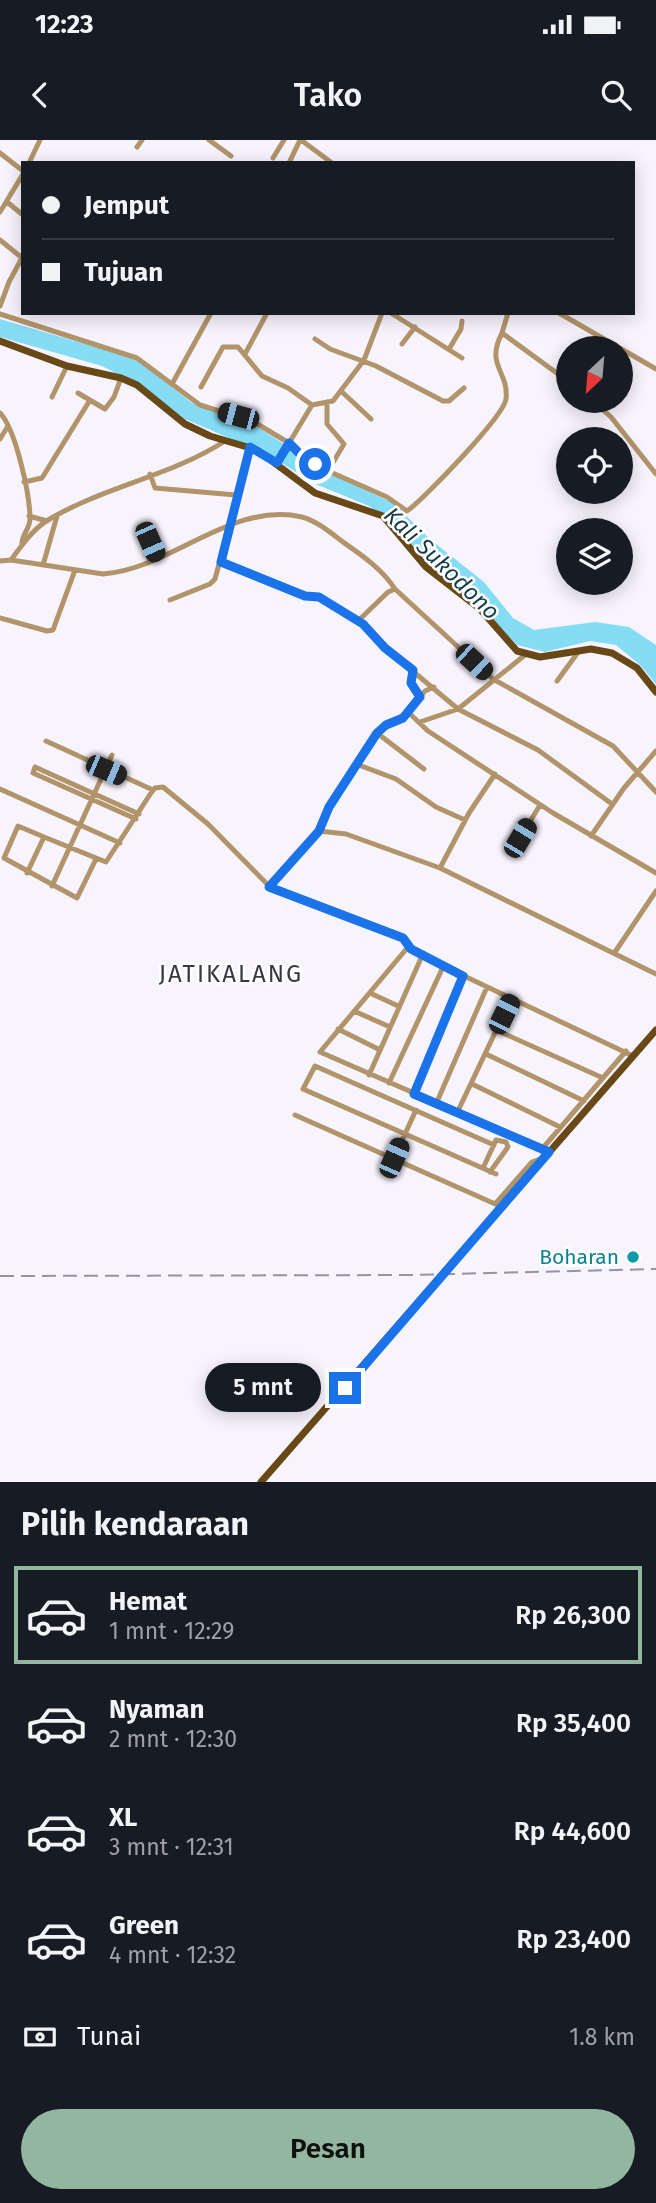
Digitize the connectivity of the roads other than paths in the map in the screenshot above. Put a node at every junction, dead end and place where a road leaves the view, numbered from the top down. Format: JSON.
{"nodes":[{"id":1,"x":40,"y":140,"type":"edge"},
{"id":2,"x":142,"y":140,"type":"edge"},
{"id":3,"x":209,"y":140,"type":"edge"},
{"id":4,"x":284,"y":140,"type":"edge"},
{"id":5,"x":301,"y":140,"type":"edge"},
{"id":6,"x":137,"y":147,"type":"dead end"},
{"id":7,"x":0,"y":153,"type":"edge"},
{"id":8,"x":231,"y":156,"type":"dead end"},
{"id":9,"x":273,"y":158,"type":"dead end"},
{"id":10,"x":30,"y":161,"type":"edge"},
{"id":11,"x":290,"y":161,"type":"edge"},
{"id":12,"x":329,"y":161,"type":"edge"},
{"id":13,"x":21,"y":171,"type":"edge"},
{"id":14,"x":21,"y":177,"type":"edge"},
{"id":15,"x":7,"y":202,"type":"junction"},
{"id":16,"x":1,"y":209,"type":"edge"},
{"id":17,"x":21,"y":213,"type":"edge"},
{"id":18,"x":0,"y":240,"type":"edge"},
{"id":19,"x":21,"y":256,"type":"edge"},
{"id":20,"x":21,"y":259,"type":"edge"},
{"id":21,"x":0,"y":306,"type":"edge"},
{"id":22,"x":0,"y":314,"type":"edge"},
{"id":23,"x":210,"y":315,"type":"edge"},
{"id":24,"x":266,"y":315,"type":"edge"},
{"id":25,"x":381,"y":315,"type":"edge"},
{"id":26,"x":394,"y":315,"type":"edge"},
{"id":27,"x":507,"y":315,"type":"edge"},
{"id":28,"x":562,"y":315,"type":"edge"},
{"id":29,"x":462,"y":321,"type":"dead end"},
{"id":30,"x":415,"y":327,"type":"junction"},
{"id":31,"x":502,"y":333,"type":"junction"},
{"id":32,"x":314,"y":339,"type":"dead end"},
{"id":33,"x":0,"y":341,"type":"edge"},
{"id":34,"x":402,"y":344,"type":"dead end"},
{"id":35,"x":449,"y":349,"type":"junction"},
{"id":36,"x":246,"y":354,"type":"junction"},
{"id":37,"x":462,"y":358,"type":"dead end"},
{"id":38,"x":364,"y":360,"type":"junction"},
{"id":39,"x":67,"y":366,"type":"junction"},
{"id":40,"x":656,"y":369,"type":"edge"},
{"id":41,"x":556,"y":372,"type":"edge"},
{"id":42,"x":121,"y":378,"type":"junction"},
{"id":43,"x":172,"y":384,"type":"junction"},
{"id":44,"x":201,"y":387,"type":"dead end"},
{"id":45,"x":464,"y":388,"type":"dead end"},
{"id":46,"x":341,"y":391,"type":"junction"},
{"id":47,"x":78,"y":393,"type":"dead end"},
{"id":48,"x":52,"y":397,"type":"dead end"},
{"id":49,"x":90,"y":400,"type":"junction"},
{"id":50,"x":327,"y":402,"type":"junction"},
{"id":51,"x":312,"y":405,"type":"junction"},
{"id":52,"x":0,"y":413,"type":"edge"},
{"id":53,"x":605,"y":413,"type":"edge"},
{"id":54,"x":371,"y":419,"type":"dead end"},
{"id":55,"x":8,"y":426,"type":"junction"},
{"id":56,"x":0,"y":439,"type":"edge"},
{"id":57,"x":225,"y":441,"type":"junction"},
{"id":58,"x":289,"y":444,"type":"junction"},
{"id":59,"x":250,"y":447,"type":"junction"},
{"id":60,"x":277,"y":462,"type":"junction"},
{"id":61,"x":328,"y":471,"type":"junction"},
{"id":62,"x":150,"y":474,"type":"junction"},
{"id":63,"x":656,"y":474,"type":"edge"},
{"id":64,"x":24,"y":482,"type":"junction"},
{"id":65,"x":236,"y":495,"type":"junction"},
{"id":66,"x":29,"y":516,"type":"junction"},
{"id":67,"x":57,"y":516,"type":"junction"},
{"id":68,"x":47,"y":521,"type":"junction"},
{"id":69,"x":229,"y":525,"type":"junction"},
{"id":70,"x":138,"y":532,"type":"dead end"},
{"id":71,"x":22,"y":545,"type":"junction"},
{"id":72,"x":157,"y":558,"type":"junction"},
{"id":73,"x":11,"y":560,"type":"junction"},
{"id":74,"x":0,"y":561,"type":"edge"},
{"id":75,"x":221,"y":562,"type":"junction"},
{"id":76,"x":43,"y":565,"type":"junction"},
{"id":77,"x":75,"y":570,"type":"junction"},
{"id":78,"x":395,"y":589,"type":"junction"},
{"id":79,"x":170,"y":600,"type":"dead end"},
{"id":80,"x":0,"y":618,"type":"edge"},
{"id":81,"x":358,"y":621,"type":"junction"},
{"id":82,"x":579,"y":651,"type":"junction"},
{"id":83,"x":525,"y":655,"type":"junction"},
{"id":84,"x":413,"y":670,"type":"junction"},
{"id":85,"x":492,"y":679,"type":"junction"},
{"id":86,"x":556,"y":681,"type":"dead end"},
{"id":87,"x":434,"y":687,"type":"junction"},
{"id":88,"x":656,"y":692,"type":"edge"},
{"id":89,"x":420,"y":697,"type":"junction"},
{"id":90,"x":458,"y":709,"type":"junction"},
{"id":91,"x":408,"y":712,"type":"junction"},
{"id":92,"x":420,"y":722,"type":"junction"},
{"id":93,"x":377,"y":733,"type":"junction"},
{"id":94,"x":46,"y":741,"type":"dead end"},
{"id":95,"x":656,"y":751,"type":"edge"},
{"id":96,"x":112,"y":755,"type":"dead end"},
{"id":97,"x":356,"y":764,"type":"junction"},
{"id":98,"x":424,"y":769,"type":"dead end"},
{"id":99,"x":106,"y":770,"type":"junction"},
{"id":100,"x":638,"y":772,"type":"junction"},
{"id":101,"x":495,"y":774,"type":"junction"},
{"id":102,"x":0,"y":789,"type":"edge"},
{"id":103,"x":153,"y":790,"type":"junction"},
{"id":104,"x":656,"y":792,"type":"edge"},
{"id":105,"x":94,"y":798,"type":"junction"},
{"id":106,"x":540,"y":804,"type":"junction"},
{"id":107,"x":612,"y":804,"type":"junction"},
{"id":108,"x":137,"y":816,"type":"junction"},
{"id":109,"x":465,"y":820,"type":"junction"},
{"id":110,"x":11,"y":822,"type":"dead end"},
{"id":111,"x":82,"y":825,"type":"junction"},
{"id":112,"x":18,"y":826,"type":"junction"},
{"id":113,"x":319,"y":831,"type":"junction"},
{"id":114,"x":591,"y":836,"type":"junction"},
{"id":115,"x":44,"y":837,"type":"junction"},
{"id":116,"x":520,"y":838,"type":"dead end"},
{"id":117,"x":120,"y":843,"type":"junction"},
{"id":118,"x":70,"y":849,"type":"junction"},
{"id":119,"x":96,"y":859,"type":"junction"},
{"id":120,"x":440,"y":868,"type":"junction"},
{"id":121,"x":27,"y":873,"type":"junction"},
{"id":122,"x":656,"y":873,"type":"edge"},
{"id":123,"x":52,"y":886,"type":"junction"},
{"id":124,"x":269,"y":887,"type":"junction"},
{"id":125,"x":656,"y":891,"type":"edge"},
{"id":126,"x":408,"y":947,"type":"junction"},
{"id":127,"x":615,"y":952,"type":"junction"},
{"id":128,"x":422,"y":956,"type":"junction"},
{"id":129,"x":443,"y":967,"type":"junction"},
{"id":130,"x":656,"y":974,"type":"edge"},
{"id":131,"x":463,"y":976,"type":"junction"},
{"id":132,"x":487,"y":987,"type":"junction"},
{"id":133,"x":370,"y":993,"type":"junction"},
{"id":134,"x":511,"y":999,"type":"junction"},
{"id":135,"x":398,"y":1006,"type":"junction"},
{"id":136,"x":354,"y":1011,"type":"junction"},
{"id":137,"x":390,"y":1027,"type":"junction"},
{"id":138,"x":338,"y":1029,"type":"junction"},
{"id":139,"x":496,"y":1030,"type":"junction"},
{"id":140,"x":656,"y":1030,"type":"edge"},
{"id":141,"x":380,"y":1050,"type":"junction"},
{"id":142,"x":486,"y":1054,"type":"junction"},
{"id":143,"x":630,"y":1054,"type":"junction"},
{"id":144,"x":369,"y":1074,"type":"junction"},
{"id":145,"x":603,"y":1078,"type":"junction"},
{"id":146,"x":389,"y":1083,"type":"junction"},
{"id":147,"x":472,"y":1084,"type":"junction"},
{"id":148,"x":414,"y":1094,"type":"junction"},
{"id":149,"x":583,"y":1101,"type":"junction"},
{"id":150,"x":436,"y":1104,"type":"junction"},
{"id":151,"x":416,"y":1110,"type":"junction"},
{"id":152,"x":457,"y":1113,"type":"junction"},
{"id":153,"x":295,"y":1115,"type":"dead end"},
{"id":154,"x":560,"y":1126,"type":"junction"},
{"id":155,"x":405,"y":1135,"type":"junction"},
{"id":156,"x":494,"y":1145,"type":"junction"},
{"id":157,"x":545,"y":1153,"type":"junction"},
{"id":158,"x":394,"y":1158,"type":"junction"},
{"id":159,"x":490,"y":1171,"type":"junction"},
{"id":160,"x":499,"y":1205,"type":"junction"},
{"id":161,"x":261,"y":1482,"type":"edge"}],
"edges":[{"from":1,"to":10,"type":"street"},
{"from":2,"to":6,"type":"street"},
{"from":3,"to":8,"type":"street"},
{"from":4,"to":9,"type":"street"},
{"from":5,"to":11,"type":"street"},
{"from":5,"to":12,"type":"street"},
{"from":7,"to":13,"type":"street"},
{"from":14,"to":15,"type":"street"},
{"from":15,"to":16,"type":"street"},
{"from":15,"to":17,"type":"street"},
{"from":18,"to":19,"type":"street"},
{"from":20,"to":21,"type":"street"},
{"from":22,"to":43,"type":"street"},
{"from":23,"to":43,"type":"street"},
{"from":24,"to":36,"type":"street"},
{"from":25,"to":38,"type":"street"},
{"from":26,"to":30,"type":"street"},
{"from":27,"to":31,"type":"street"},
{"from":28,"to":40,"type":"street"},
{"from":29,"to":35,"type":"street"},
{"from":30,"to":34,"type":"street"},
{"from":30,"to":35,"type":"street"},
{"from":31,"to":41,"type":"street"},
{"from":31,"to":61,"type":"street"},
{"from":32,"to":38,"type":"street"},
{"from":33,"to":39,"type":"main road"},
{"from":35,"to":37,"type":"street"},
{"from":36,"to":44,"type":"street"},
{"from":36,"to":51,"type":"street"},
{"from":38,"to":45,"type":"street"},
{"from":38,"to":46,"type":"street"},
{"from":39,"to":42,"type":"main road"},
{"from":39,"to":48,"type":"street"},
{"from":42,"to":49,"type":"street"},
{"from":42,"to":57,"type":"main road"},
{"from":43,"to":58,"type":"street"},
{"from":46,"to":50,"type":"street"},
{"from":46,"to":54,"type":"street"},
{"from":47,"to":49,"type":"street"},
{"from":49,"to":64,"type":"street"},
{"from":50,"to":51,"type":"street"},
{"from":50,"to":61,"type":"street"},
{"from":51,"to":58,"type":"street"},
{"from":52,"to":55,"type":"street"},
{"from":53,"to":63,"type":"street"},
{"from":55,"to":56,"type":"street"},
{"from":55,"to":64,"type":"street"},
{"from":57,"to":59,"type":"main road"},
{"from":57,"to":62,"type":"street"},
{"from":58,"to":60,"type":"street"},
{"from":58,"to":61,"type":"street"},
{"from":59,"to":60,"type":"main road"},
{"from":59,"to":65,"type":"street"},
{"from":60,"to":83,"type":"main road"},
{"from":62,"to":65,"type":"street"},
{"from":62,"to":67,"type":"street"},
{"from":64,"to":66,"type":"street"},
{"from":65,"to":69,"type":"street"},
{"from":66,"to":68,"type":"street"},
{"from":66,"to":71,"type":"street"},
{"from":67,"to":68,"type":"street"},
{"from":67,"to":76,"type":"street"},
{"from":68,"to":71,"type":"street"},
{"from":69,"to":72,"type":"street"},
{"from":69,"to":75,"type":"street"},
{"from":69,"to":78,"type":"street"},
{"from":70,"to":72,"type":"street"},
{"from":71,"to":73,"type":"street"},
{"from":72,"to":77,"type":"street"},
{"from":73,"to":74,"type":"street"},
{"from":73,"to":76,"type":"street"},
{"from":75,"to":79,"type":"street"},
{"from":75,"to":81,"type":"street"},
{"from":76,"to":77,"type":"street"},
{"from":77,"to":80,"type":"street"},
{"from":78,"to":81,"type":"street"},
{"from":78,"to":85,"type":"street"},
{"from":81,"to":84,"type":"street"},
{"from":82,"to":83,"type":"main road"},
{"from":82,"to":86,"type":"street"},
{"from":82,"to":88,"type":"main road"},
{"from":83,"to":85,"type":"street"},
{"from":84,"to":87,"type":"street"},
{"from":84,"to":89,"type":"street"},
{"from":85,"to":90,"type":"street"},
{"from":85,"to":100,"type":"street"},
{"from":87,"to":89,"type":"street"},
{"from":87,"to":90,"type":"street"},
{"from":89,"to":91,"type":"street"},
{"from":90,"to":92,"type":"street"},
{"from":90,"to":107,"type":"street"},
{"from":91,"to":92,"type":"street"},
{"from":91,"to":93,"type":"street"},
{"from":92,"to":101,"type":"street"},
{"from":93,"to":97,"type":"street"},
{"from":93,"to":98,"type":"street"},
{"from":94,"to":99,"type":"street"},
{"from":95,"to":100,"type":"street"},
{"from":96,"to":99,"type":"street"},
{"from":97,"to":109,"type":"street"},
{"from":97,"to":113,"type":"street"},
{"from":99,"to":103,"type":"street"},
{"from":99,"to":105,"type":"street"},
{"from":100,"to":104,"type":"street"},
{"from":100,"to":107,"type":"street"},
{"from":101,"to":106,"type":"street"},
{"from":101,"to":109,"type":"street"},
{"from":102,"to":111,"type":"street"},
{"from":103,"to":108,"type":"street"},
{"from":103,"to":124,"type":"street"},
{"from":105,"to":105,"type":"street"},
{"from":105,"to":108,"type":"street"},
{"from":105,"to":111,"type":"street"},
{"from":106,"to":114,"type":"street"},
{"from":106,"to":116,"type":"street"},
{"from":107,"to":114,"type":"street"},
{"from":108,"to":117,"type":"street"},
{"from":109,"to":120,"type":"street"},
{"from":110,"to":112,"type":"street"},
{"from":111,"to":117,"type":"street"},
{"from":111,"to":118,"type":"street"},
{"from":112,"to":115,"type":"street"},
{"from":112,"to":121,"type":"street"},
{"from":113,"to":120,"type":"street"},
{"from":113,"to":124,"type":"street"},
{"from":114,"to":122,"type":"street"},
{"from":115,"to":118,"type":"street"},
{"from":115,"to":121,"type":"street"},
{"from":117,"to":119,"type":"street"},
{"from":118,"to":119,"type":"street"},
{"from":118,"to":123,"type":"street"},
{"from":119,"to":123,"type":"street"},
{"from":120,"to":127,"type":"street"},
{"from":121,"to":123,"type":"street"},
{"from":124,"to":126,"type":"street"},
{"from":125,"to":127,"type":"street"},
{"from":126,"to":128,"type":"street"},
{"from":126,"to":133,"type":"street"},
{"from":127,"to":130,"type":"street"},
{"from":128,"to":129,"type":"street"},
{"from":128,"to":135,"type":"street"},
{"from":129,"to":131,"type":"street"},
{"from":129,"to":146,"type":"street"},
{"from":131,"to":132,"type":"street"},
{"from":131,"to":148,"type":"street"},
{"from":132,"to":134,"type":"street"},
{"from":132,"to":150,"type":"street"},
{"from":133,"to":135,"type":"street"},
{"from":133,"to":136,"type":"street"},
{"from":134,"to":139,"type":"street"},
{"from":134,"to":143,"type":"street"},
{"from":135,"to":137,"type":"street"},
{"from":136,"to":137,"type":"street"},
{"from":136,"to":138,"type":"street"},
{"from":137,"to":141,"type":"street"},
{"from":138,"to":141,"type":"street"},
{"from":138,"to":144,"type":"street"},
{"from":139,"to":142,"type":"street"},
{"from":139,"to":145,"type":"street"},
{"from":140,"to":143,"type":"main road"},
{"from":141,"to":144,"type":"street"},
{"from":142,"to":147,"type":"street"},
{"from":142,"to":149,"type":"street"},
{"from":143,"to":145,"type":"street"},
{"from":143,"to":157,"type":"main road"},
{"from":144,"to":146,"type":"street"},
{"from":145,"to":149,"type":"street"},
{"from":146,"to":148,"type":"street"},
{"from":147,"to":152,"type":"street"},
{"from":147,"to":154,"type":"street"},
{"from":148,"to":150,"type":"street"},
{"from":149,"to":154,"type":"street"},
{"from":150,"to":152,"type":"street"},
{"from":151,"to":155,"type":"street"},
{"from":151,"to":155,"type":"street"},
{"from":151,"to":156,"type":"street"},
{"from":152,"to":157,"type":"street"},
{"from":153,"to":158,"type":"street"},
{"from":154,"to":157,"type":"street"},
{"from":155,"to":158,"type":"street"},
{"from":155,"to":159,"type":"street"},
{"from":156,"to":159,"type":"street"},
{"from":156,"to":159,"type":"street"},
{"from":157,"to":160,"type":"main road"},
{"from":158,"to":160,"type":"street"},
{"from":160,"to":161,"type":"main road"}]}
